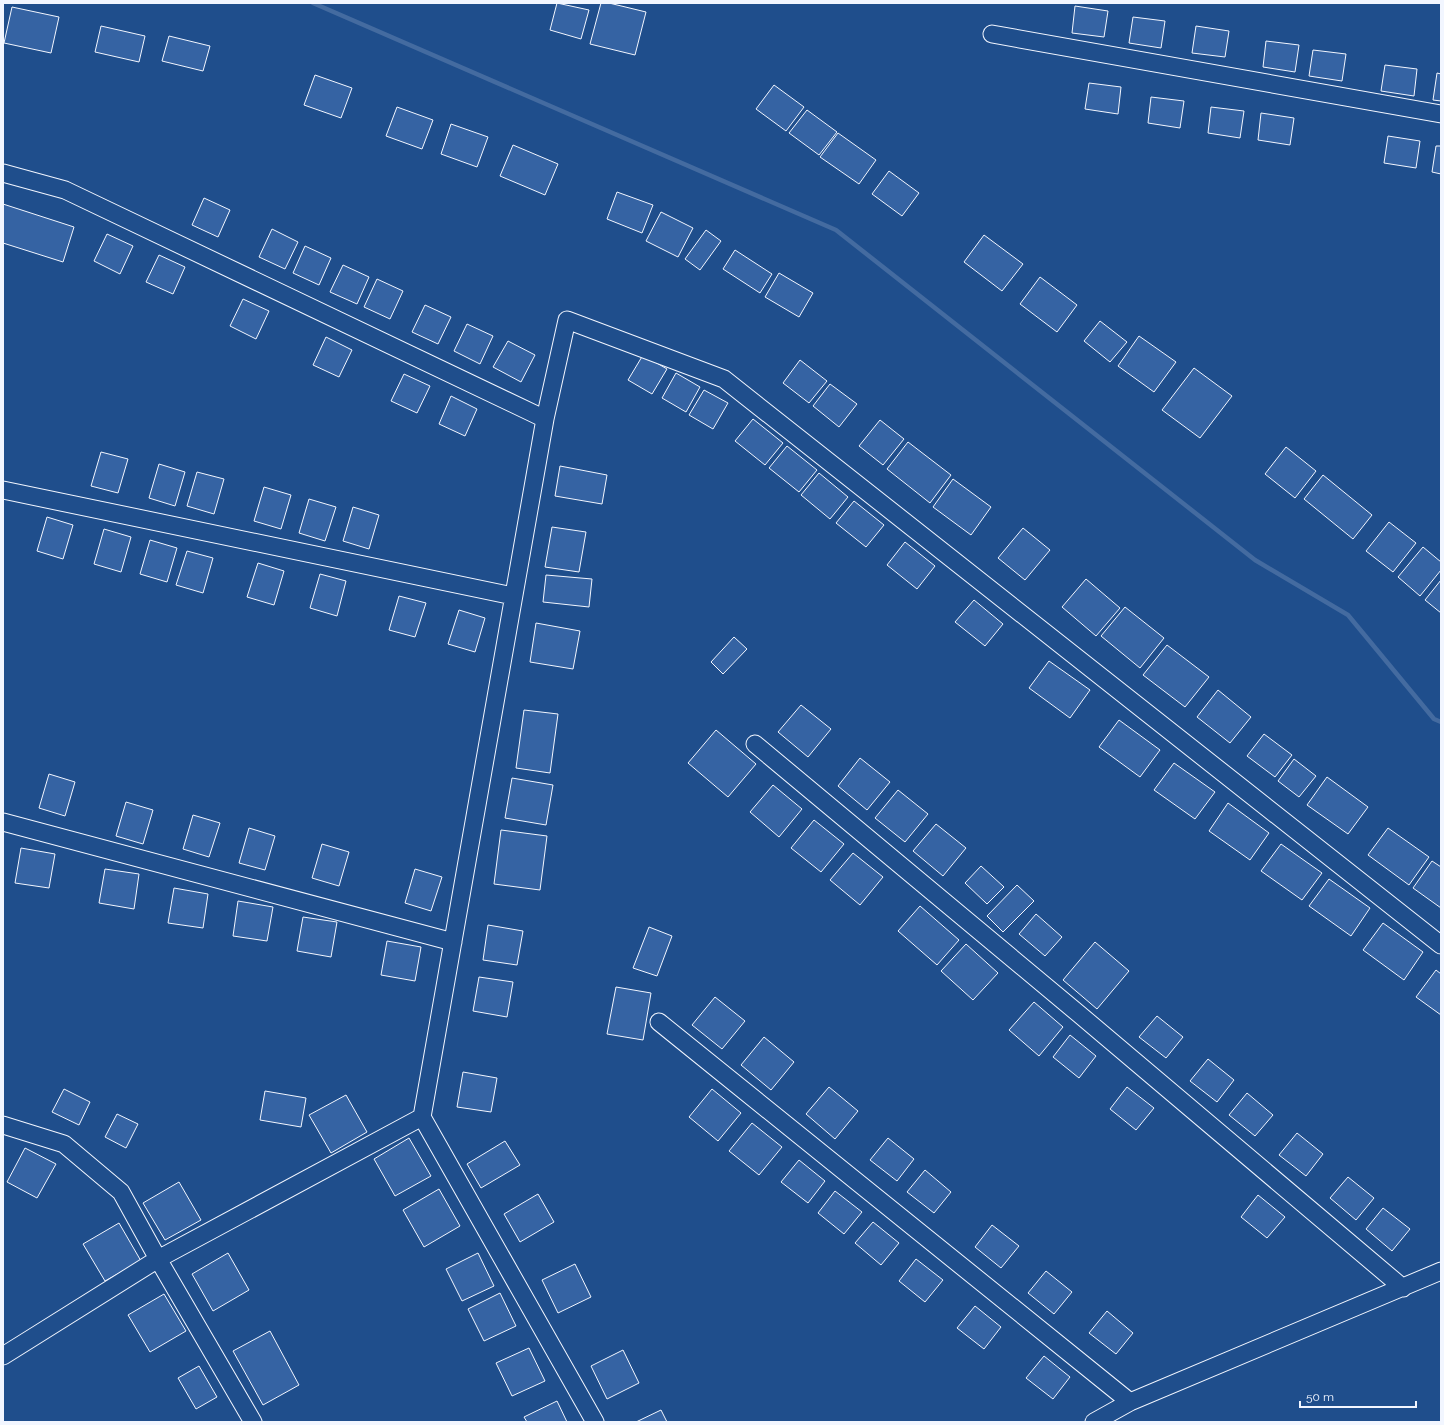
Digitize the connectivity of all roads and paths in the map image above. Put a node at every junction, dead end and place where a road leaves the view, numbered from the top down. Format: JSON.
{"nodes":[{"id":1,"x":992,"y":34,"type":"dead end"},
{"id":2,"x":1441,"y":114,"type":"edge"},
{"id":3,"x":3,"y":172,"type":"edge"},
{"id":4,"x":545,"y":419,"type":"junction"},
{"id":5,"x":3,"y":490,"type":"edge"},
{"id":6,"x":513,"y":596,"type":"junction"},
{"id":7,"x":755,"y":744,"type":"dead end"},
{"id":8,"x":3,"y":822,"type":"edge"},
{"id":9,"x":453,"y":942,"type":"junction"},
{"id":10,"x":1441,"y":945,"type":"edge"},
{"id":11,"x":659,"y":1022,"type":"dead end"},
{"id":12,"x":422,"y":1117,"type":"junction"},
{"id":13,"x":3,"y":1125,"type":"edge"},
{"id":14,"x":158,"y":1259,"type":"junction"},
{"id":15,"x":1441,"y":1271,"type":"edge"},
{"id":16,"x":1403,"y":1288,"type":"junction"},
{"id":17,"x":3,"y":1356,"type":"edge"},
{"id":18,"x":1130,"y":1402,"type":"junction"},
{"id":19,"x":253,"y":1422,"type":"edge"},
{"id":20,"x":595,"y":1422,"type":"edge"},
{"id":21,"x":1094,"y":1422,"type":"edge"}],
"edges":[{"from":1,"to":2,"type":"street"},
{"from":3,"to":4,"type":"street"},
{"from":4,"to":6,"type":"street"},
{"from":4,"to":10,"type":"street"},
{"from":5,"to":6,"type":"street"},
{"from":6,"to":9,"type":"street"},
{"from":7,"to":16,"type":"street"},
{"from":8,"to":9,"type":"street"},
{"from":9,"to":12,"type":"street"},
{"from":11,"to":18,"type":"street"},
{"from":12,"to":14,"type":"street"},
{"from":12,"to":20,"type":"street"},
{"from":13,"to":14,"type":"street"},
{"from":14,"to":17,"type":"street"},
{"from":14,"to":19,"type":"street"},
{"from":15,"to":16,"type":"street"},
{"from":16,"to":18,"type":"street"},
{"from":18,"to":21,"type":"street"}]}
